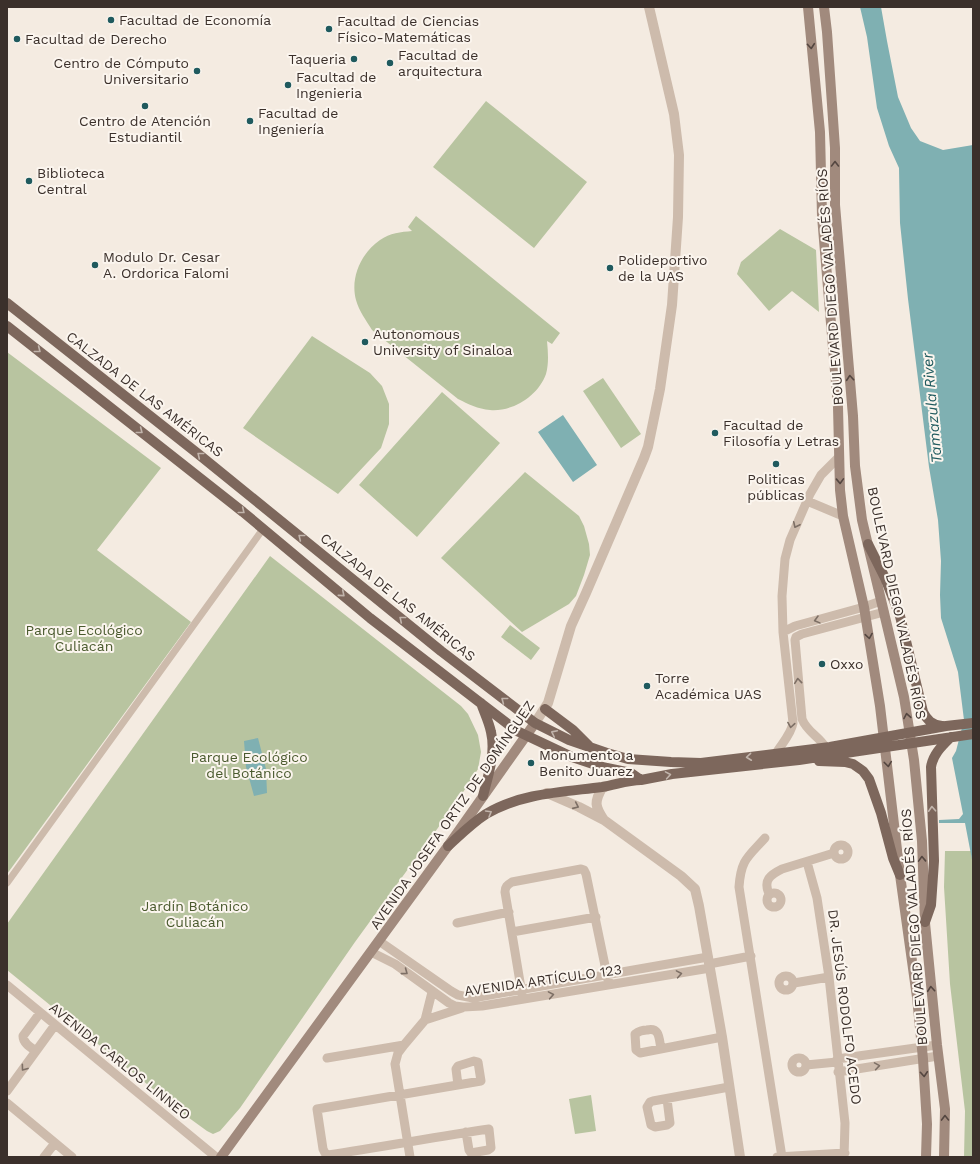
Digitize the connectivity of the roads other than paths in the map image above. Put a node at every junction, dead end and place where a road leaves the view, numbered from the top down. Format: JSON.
{"nodes":[{"id":1,"x":649,"y":7,"type":"edge"},
{"id":2,"x":808,"y":7,"type":"edge"},
{"id":3,"x":824,"y":7,"type":"edge"},
{"id":4,"x":7,"y":303,"type":"edge"},
{"id":5,"x":7,"y":326,"type":"edge"},
{"id":6,"x":839,"y":457,"type":"junction"},
{"id":7,"x":807,"y":500,"type":"junction"},
{"id":8,"x":843,"y":516,"type":"junction"},
{"id":9,"x":263,"y":529,"type":"junction"},
{"id":10,"x":868,"y":544,"type":"junction"},
{"id":11,"x":881,"y":601,"type":"junction"},
{"id":12,"x":865,"y":612,"type":"junction"},
{"id":13,"x":884,"y":612,"type":"junction"},
{"id":14,"x":783,"y":632,"type":"junction"},
{"id":15,"x":481,"y":703,"type":"junction"},
{"id":16,"x":545,"y":709,"type":"junction"},
{"id":17,"x":535,"y":723,"type":"junction"},
{"id":18,"x":973,"y":723,"type":"edge"},
{"id":19,"x":946,"y":726,"type":"junction"},
{"id":20,"x":973,"y":734,"type":"edge"},
{"id":21,"x":527,"y":736,"type":"junction"},
{"id":22,"x":951,"y":737,"type":"junction"},
{"id":23,"x":590,"y":748,"type":"junction"},
{"id":24,"x":828,"y":750,"type":"junction"},
{"id":25,"x":775,"y":755,"type":"junction"},
{"id":26,"x":799,"y":760,"type":"junction"},
{"id":27,"x":642,"y":780,"type":"junction"},
{"id":28,"x":604,"y":787,"type":"junction"},
{"id":29,"x":547,"y":793,"type":"junction"},
{"id":30,"x":483,"y":796,"type":"junction"},
{"id":31,"x":604,"y":820,"type":"junction"},
{"id":32,"x":765,"y":838,"type":"dead end"},
{"id":33,"x":448,"y":846,"type":"junction"},
{"id":34,"x":834,"y":853,"type":"dead end"},
{"id":35,"x":807,"y":862,"type":"junction"},
{"id":36,"x":900,"y":875,"type":"junction"},
{"id":37,"x":7,"y":883,"type":"edge"},
{"id":38,"x":769,"y":894,"type":"dead end"},
{"id":39,"x":509,"y":912,"type":"junction"},
{"id":40,"x":596,"y":917,"type":"junction"},
{"id":41,"x":925,"y":922,"type":"junction"},
{"id":42,"x":456,"y":923,"type":"dead end"},
{"id":43,"x":512,"y":932,"type":"junction"},
{"id":44,"x":379,"y":941,"type":"junction"},
{"id":45,"x":371,"y":952,"type":"junction"},
{"id":46,"x":751,"y":956,"type":"junction"},
{"id":47,"x":709,"y":963,"type":"junction"},
{"id":48,"x":607,"y":974,"type":"junction"},
{"id":49,"x":829,"y":977,"type":"junction"},
{"id":50,"x":794,"y":983,"type":"dead end"},
{"id":51,"x":7,"y":985,"type":"edge"},
{"id":52,"x":609,"y":985,"type":"junction"},
{"id":53,"x":521,"y":990,"type":"junction"},
{"id":54,"x":432,"y":992,"type":"junction"},
{"id":55,"x":523,"y":1000,"type":"junction"},
{"id":56,"x":463,"y":1007,"type":"junction"},
{"id":57,"x":40,"y":1013,"type":"junction"},
{"id":58,"x":425,"y":1020,"type":"junction"},
{"id":59,"x":55,"y":1025,"type":"junction"},
{"id":60,"x":722,"y":1037,"type":"junction"},
{"id":61,"x":404,"y":1044,"type":"junction"},
{"id":62,"x":937,"y":1045,"type":"junction"},
{"id":63,"x":922,"y":1047,"type":"junction"},
{"id":64,"x":661,"y":1049,"type":"junction"},
{"id":65,"x":36,"y":1051,"type":"junction"},
{"id":66,"x":938,"y":1056,"type":"junction"},
{"id":67,"x":326,"y":1058,"type":"dead end"},
{"id":68,"x":923,"y":1059,"type":"junction"},
{"id":69,"x":837,"y":1061,"type":"junction"},
{"id":70,"x":806,"y":1065,"type":"dead end"},
{"id":71,"x":838,"y":1072,"type":"junction"},
{"id":72,"x":458,"y":1085,"type":"dead end"},
{"id":73,"x":729,"y":1087,"type":"junction"},
{"id":74,"x":7,"y":1091,"type":"edge"},
{"id":75,"x":399,"y":1095,"type":"junction"},
{"id":76,"x":667,"y":1099,"type":"junction"},
{"id":77,"x":7,"y":1103,"type":"edge"},
{"id":78,"x":466,"y":1132,"type":"junction"},
{"id":79,"x":407,"y":1141,"type":"junction"},
{"id":80,"x":55,"y":1143,"type":"junction"},
{"id":81,"x":844,"y":1155,"type":"edge"},
{"id":82,"x":44,"y":1157,"type":"edge"},
{"id":83,"x":72,"y":1157,"type":"edge"},
{"id":84,"x":216,"y":1157,"type":"edge"},
{"id":85,"x":221,"y":1157,"type":"edge"},
{"id":86,"x":410,"y":1157,"type":"edge"},
{"id":87,"x":740,"y":1157,"type":"edge"},
{"id":88,"x":780,"y":1157,"type":"edge"},
{"id":89,"x":926,"y":1157,"type":"edge"},
{"id":90,"x":944,"y":1157,"type":"edge"}],
"edges":[{"from":1,"to":16,"type":"street","name":"AVENIDA JOSEFA ORTIZ DE DOMÍNGUEZ"},
{"from":2,"to":6,"type":"main road","name":"BOULEVARD DIEGO VALADÉS RÍOS","one_way":true},
{"from":10,"to":3,"type":"main road","name":"BOULEVARD DIEGO VALADÉS RÍOS","one_way":true},
{"from":17,"to":4,"type":"main road","name":"CALZADA DE LAS AMÉRICAS","one_way":true},
{"from":5,"to":9,"type":"main road","one_way":true},
{"from":6,"to":7,"type":"street"},
{"from":6,"to":8,"type":"main road","name":"BOULEVARD DIEGO VALADÉS RÍOS","one_way":true},
{"from":7,"to":8,"type":"street"},
{"from":7,"to":14,"type":"street","one_way":true},
{"from":8,"to":12,"type":"main road","name":"BOULEVARD DIEGO VALADÉS RÍOS"},
{"from":9,"to":15,"type":"main road","one_way":true},
{"from":9,"to":37,"type":"street"},
{"from":10,"to":11,"type":"main road","name":"BOULEVARD DIEGO VALADÉS RÍOS"},
{"from":10,"to":19,"type":"main road"},
{"from":11,"to":12,"type":"street"},
{"from":11,"to":13,"type":"main road","name":"BOULEVARD DIEGO VALADÉS RÍOS"},
{"from":12,"to":13,"type":"street"},
{"from":12,"to":14,"type":"street","one_way":true},
{"from":24,"to":12,"type":"street","one_way":true},
{"from":12,"to":36,"type":"main road","name":"BOULEVARD DIEGO VALADÉS RÍOS","one_way":true},
{"from":41,"to":13,"type":"main road","name":"BOULEVARD DIEGO VALADÉS RÍOS","one_way":true},
{"from":14,"to":25,"type":"street","one_way":true},
{"from":15,"to":21,"type":"main road"},
{"from":15,"to":30,"type":"main road"},
{"from":16,"to":17,"type":"street","name":"AVENIDA JOSEFA ORTIZ DE DOMÍNGUEZ"},
{"from":16,"to":23,"type":"main road"},
{"from":17,"to":21,"type":"main road","name":"AVENIDA JOSEFA ORTIZ DE DOMÍNGUEZ"},
{"from":23,"to":17,"type":"main road","name":"CALZADA DE LAS AMÉRICAS","one_way":true},
{"from":18,"to":19,"type":"main road"},
{"from":19,"to":24,"type":"main road"},
{"from":20,"to":22,"type":"main road"},
{"from":21,"to":27,"type":"main road"},
{"from":21,"to":30,"type":"main road","name":"AVENIDA JOSEFA ORTIZ DE DOMÍNGUEZ"},
{"from":22,"to":24,"type":"main road"},
{"from":41,"to":22,"type":"main road","one_way":true},
{"from":25,"to":23,"type":"main road","name":"CALZADA DE LAS AMÉRICAS","one_way":true},
{"from":24,"to":25,"type":"main road","name":"CALZADA DE LAS AMÉRICAS"},
{"from":24,"to":26,"type":"main road"},
{"from":27,"to":26,"type":"main road","one_way":true},
{"from":26,"to":36,"type":"main road"},
{"from":27,"to":28,"type":"main road"},
{"from":28,"to":29,"type":"main road"},
{"from":28,"to":31,"type":"street"},
{"from":29,"to":31,"type":"street","one_way":true},
{"from":33,"to":29,"type":"main road","one_way":true},
{"from":30,"to":33,"type":"main road","name":"AVENIDA JOSEFA ORTIZ DE DOMÍNGUEZ"},
{"from":31,"to":47,"type":"street"},
{"from":32,"to":46,"type":"street"},
{"from":33,"to":44,"type":"main road","name":"AVENIDA JOSEFA ORTIZ DE DOMÍNGUEZ"},
{"from":34,"to":35,"type":"street"},
{"from":35,"to":38,"type":"street"},
{"from":35,"to":49,"type":"street","name":"DR. JESÚS RODOLFO ACEDO"},
{"from":36,"to":63,"type":"main road","name":"BOULEVARD DIEGO VALADÉS RÍOS"},
{"from":39,"to":40,"type":"street"},
{"from":39,"to":42,"type":"street"},
{"from":39,"to":43,"type":"street"},
{"from":40,"to":43,"type":"street"},
{"from":40,"to":48,"type":"street"},
{"from":62,"to":41,"type":"main road","name":"BOULEVARD DIEGO VALADÉS RÍOS","one_way":true},
{"from":43,"to":53,"type":"street"},
{"from":44,"to":45,"type":"main road","name":"AVENIDA JOSEFA ORTIZ DE DOMÍNGUEZ"},
{"from":44,"to":53,"type":"street","name":"AVENIDA ARTÍCULO 123"},
{"from":45,"to":54,"type":"street","name":"AVENIDA ARTÍCULO 123","one_way":true},
{"from":45,"to":85,"type":"main road","name":"AVENIDA JOSEFA ORTIZ DE DOMÍNGUEZ"},
{"from":46,"to":47,"type":"street"},
{"from":46,"to":88,"type":"street"},
{"from":47,"to":48,"type":"street","name":"AVENIDA ARTÍCULO 123"},
{"from":52,"to":47,"type":"street","name":"AVENIDA ARTÍCULO 123","one_way":true},
{"from":47,"to":60,"type":"street"},
{"from":48,"to":52,"type":"street"},
{"from":48,"to":53,"type":"street","name":"AVENIDA ARTÍCULO 123"},
{"from":49,"to":50,"type":"street"},
{"from":49,"to":69,"type":"street","name":"DR. JESÚS RODOLFO ACEDO"},
{"from":51,"to":57,"type":"street","name":"AVENIDA CARLOS LINNEO"},
{"from":55,"to":52,"type":"street","name":"AVENIDA ARTÍCULO 123","one_way":true},
{"from":53,"to":55,"type":"street"},
{"from":54,"to":56,"type":"street","name":"AVENIDA ARTÍCULO 123"},
{"from":54,"to":58,"type":"street"},
{"from":55,"to":56,"type":"street","name":"AVENIDA ARTÍCULO 123"},
{"from":56,"to":58,"type":"street"},
{"from":57,"to":59,"type":"street","name":"AVENIDA CARLOS LINNEO"},
{"from":57,"to":65,"type":"street"},
{"from":58,"to":61,"type":"street"},
{"from":59,"to":65,"type":"street"},
{"from":59,"to":84,"type":"street","name":"AVENIDA CARLOS LINNEO"},
{"from":60,"to":64,"type":"street"},
{"from":60,"to":73,"type":"street"},
{"from":61,"to":67,"type":"street"},
{"from":61,"to":75,"type":"street"},
{"from":62,"to":63,"type":"street"},
{"from":62,"to":66,"type":"main road","name":"BOULEVARD DIEGO VALADÉS RÍOS"},
{"from":63,"to":68,"type":"main road","name":"BOULEVARD DIEGO VALADÉS RÍOS"},
{"from":63,"to":69,"type":"street"},
{"from":64,"to":64,"type":"street"},
{"from":65,"to":74,"type":"street","one_way":true},
{"from":66,"to":68,"type":"street"},
{"from":90,"to":66,"type":"main road","name":"BOULEVARD DIEGO VALADÉS RÍOS","one_way":true},
{"from":71,"to":68,"type":"street","one_way":true},
{"from":68,"to":89,"type":"main road","name":"BOULEVARD DIEGO VALADÉS RÍOS","one_way":true},
{"from":69,"to":70,"type":"street"},
{"from":69,"to":71,"type":"street","name":"DR. JESÚS RODOLFO ACEDO"},
{"from":71,"to":81,"type":"street","name":"DR. JESÚS RODOLFO ACEDO"},
{"from":72,"to":75,"type":"street"},
{"from":73,"to":76,"type":"street"},
{"from":73,"to":87,"type":"street"},
{"from":75,"to":79,"type":"street"},
{"from":75,"to":79,"type":"street"},
{"from":76,"to":76,"type":"street"},
{"from":77,"to":80,"type":"street"},
{"from":78,"to":78,"type":"street"},
{"from":78,"to":79,"type":"street"},
{"from":79,"to":86,"type":"street"},
{"from":80,"to":82,"type":"street"},
{"from":80,"to":83,"type":"street"},
{"from":81,"to":88,"type":"street"}]}
